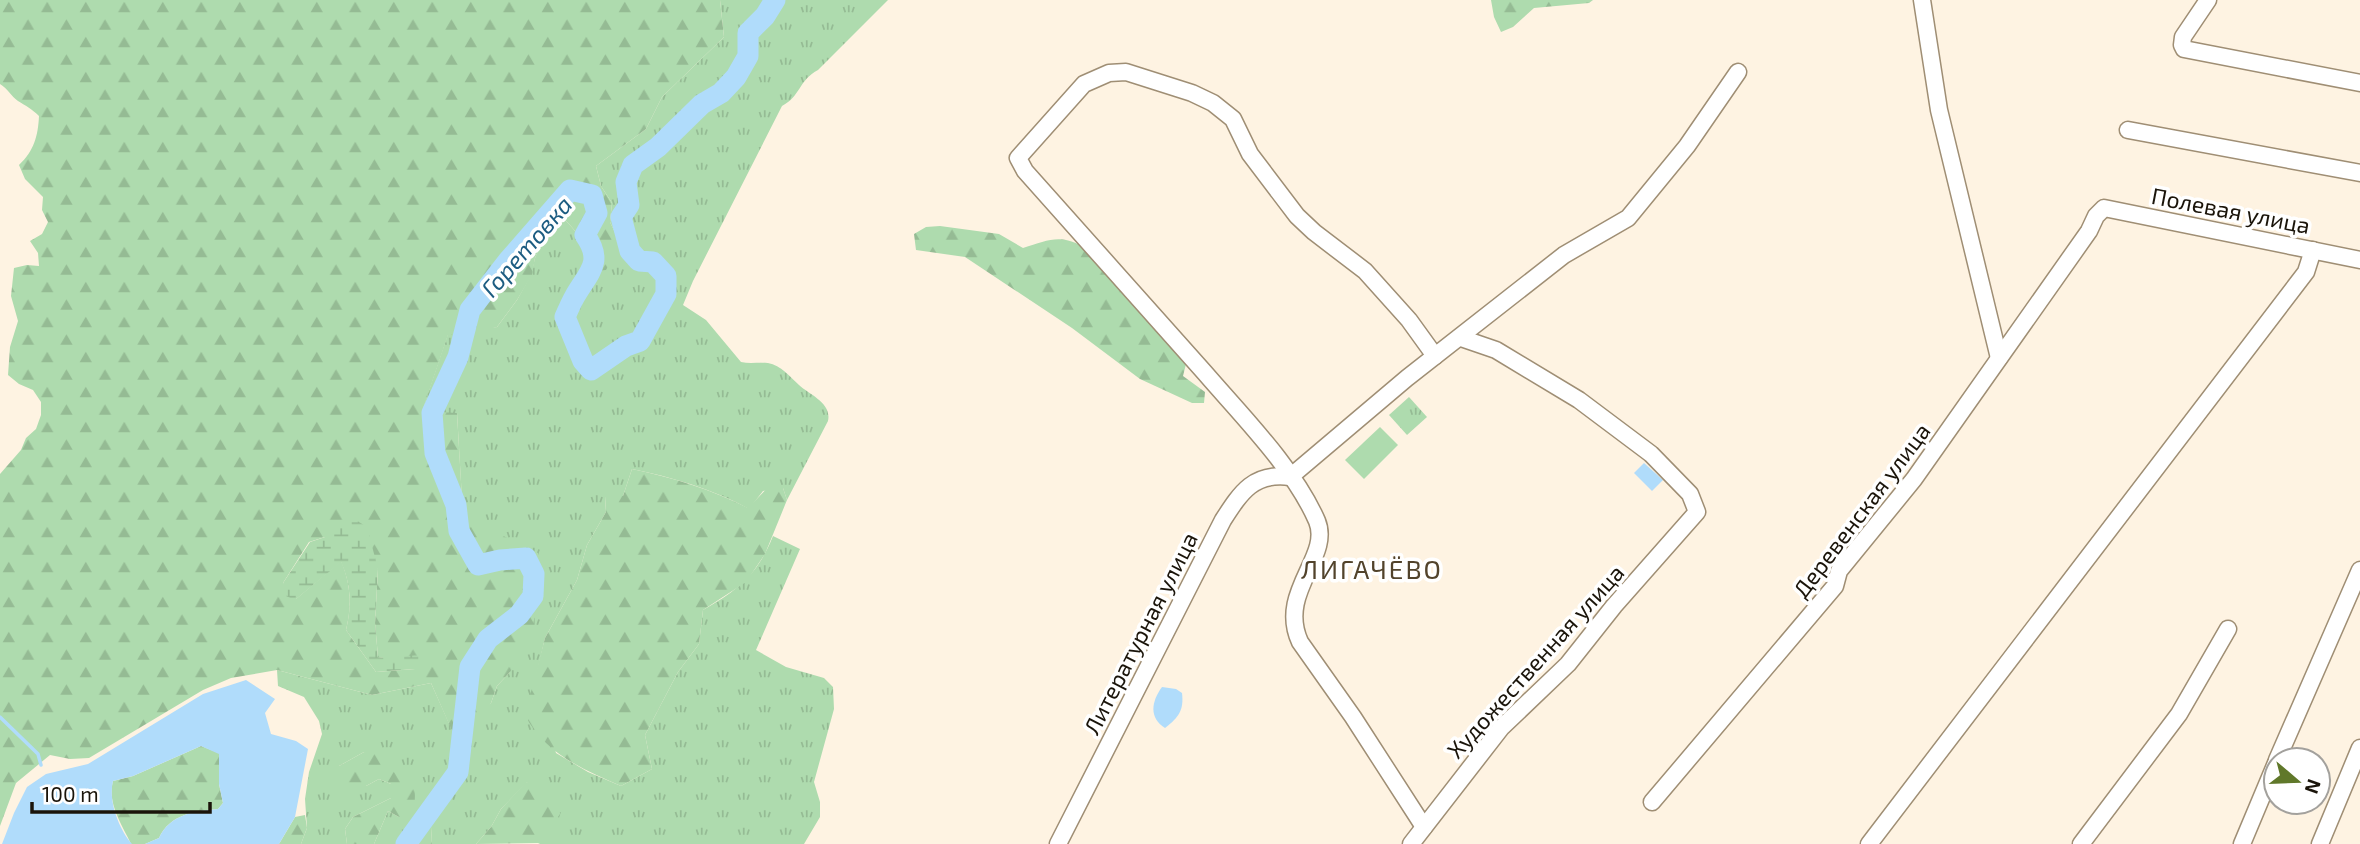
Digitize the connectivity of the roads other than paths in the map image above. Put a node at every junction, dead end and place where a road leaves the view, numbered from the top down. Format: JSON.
{"nodes":[{"id":1,"x":1922,"y":0,"type":"edge"},
{"id":2,"x":2208,"y":0,"type":"edge"},
{"id":3,"x":1738,"y":72,"type":"dead end"},
{"id":4,"x":2360,"y":83,"type":"edge"},
{"id":5,"x":2128,"y":130,"type":"dead end"},
{"id":6,"x":2360,"y":173,"type":"edge"},
{"id":7,"x":2096,"y":216,"type":"joint"},
{"id":8,"x":2313,"y":250,"type":"junction"},
{"id":9,"x":2360,"y":260,"type":"edge"},
{"id":10,"x":1461,"y":338,"type":"junction"},
{"id":11,"x":1435,"y":356,"type":"junction"},
{"id":12,"x":1998,"y":358,"type":"junction"},
{"id":13,"x":1290,"y":477,"type":"junction"},
{"id":14,"x":2360,"y":570,"type":"edge"},
{"id":15,"x":2228,"y":629,"type":"dead end"},
{"id":16,"x":2284,"y":746,"type":"edge"},
{"id":17,"x":2358,"y":756,"type":"edge"},
{"id":18,"x":2262,"y":797,"type":"edge"},
{"id":19,"x":1652,"y":802,"type":"dead end"},
{"id":20,"x":1419,"y":839,"type":"edge"},
{"id":21,"x":1058,"y":844,"type":"edge"},
{"id":22,"x":1869,"y":844,"type":"edge"},
{"id":23,"x":2081,"y":844,"type":"edge"},
{"id":24,"x":2242,"y":844,"type":"edge"},
{"id":25,"x":2320,"y":844,"type":"edge"}],
"edges":[{"from":1,"to":12,"type":"street"},
{"from":2,"to":4,"type":"street"},
{"from":3,"to":10,"type":"street"},
{"from":5,"to":6,"type":"street"},
{"from":7,"to":8,"type":"street","name":"Полевая улица"},
{"from":7,"to":12,"type":"street","name":"Деревенская улица"},
{"from":8,"to":9,"type":"street","name":"Полевая улица"},
{"from":8,"to":22,"type":"street"},
{"from":10,"to":11,"type":"street"},
{"from":10,"to":20,"type":"street","name":"Художественная улица"},
{"from":11,"to":13,"type":"street"},
{"from":11,"to":13,"type":"street"},
{"from":12,"to":19,"type":"street","name":"Деревенская улица"},
{"from":13,"to":20,"type":"street"},
{"from":13,"to":21,"type":"street","name":"Литературная улица"},
{"from":14,"to":16,"type":"street"},
{"from":15,"to":23,"type":"street"},
{"from":17,"to":25,"type":"street"},
{"from":18,"to":24,"type":"street"}]}
